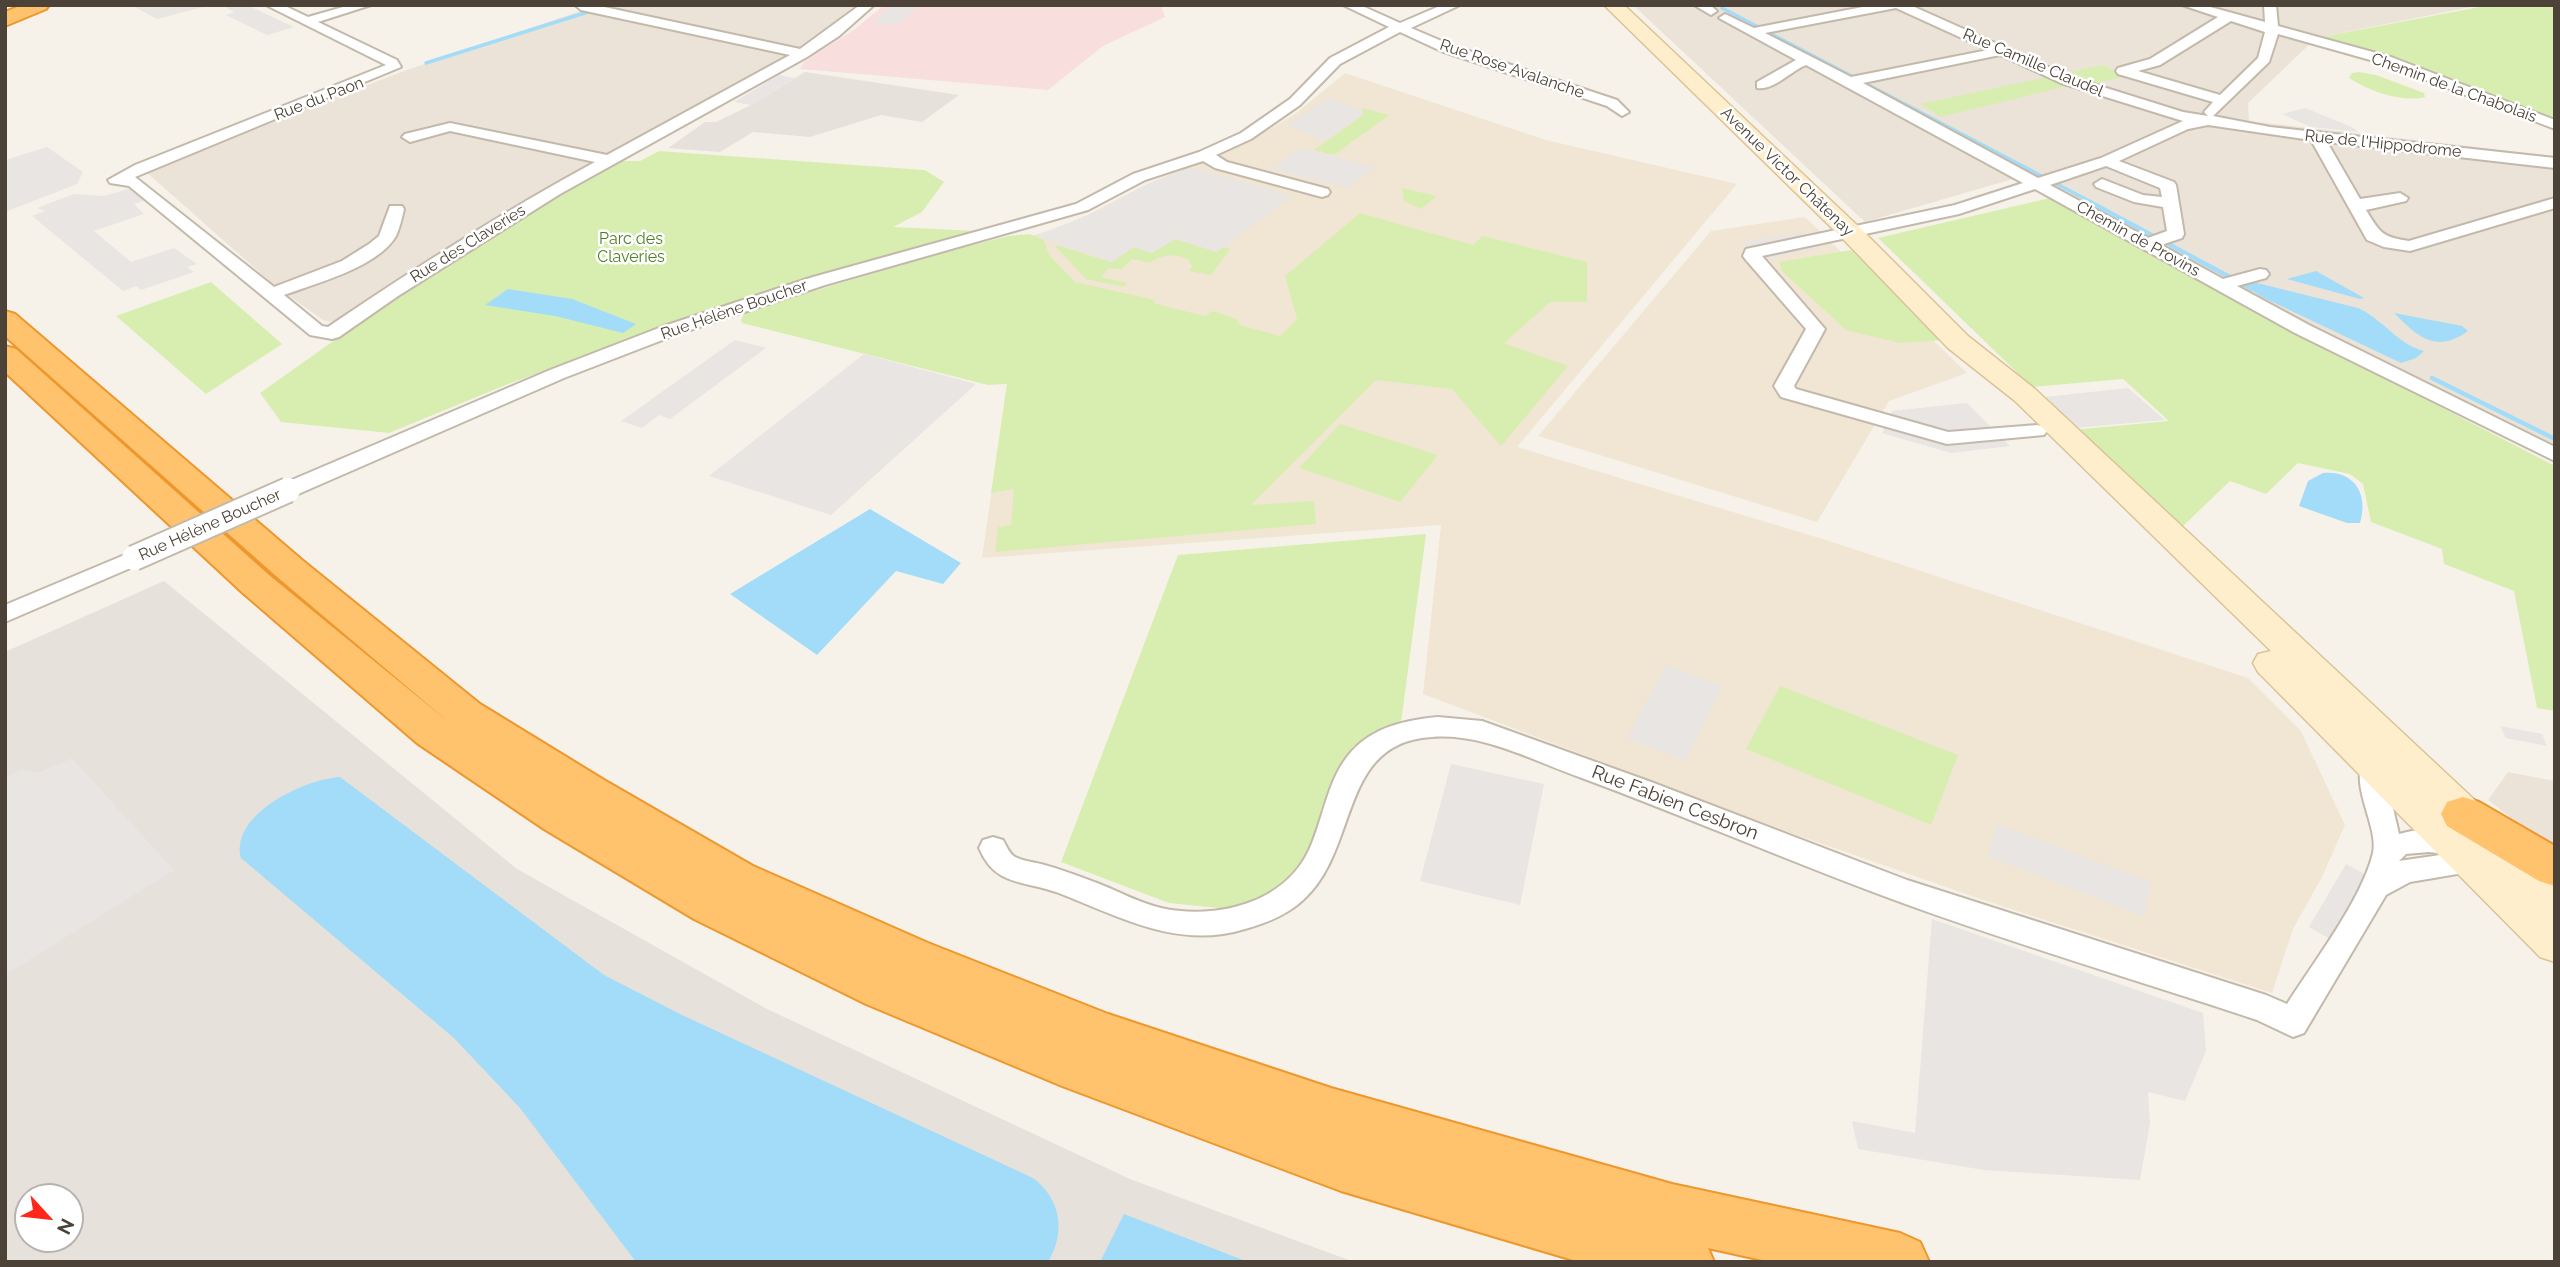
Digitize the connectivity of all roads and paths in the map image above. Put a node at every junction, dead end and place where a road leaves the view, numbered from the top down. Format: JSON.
{"nodes":[{"id":1,"x":39,"y":5,"type":"edge"},
{"id":2,"x":272,"y":5,"type":"edge"},
{"id":3,"x":365,"y":5,"type":"edge"},
{"id":4,"x":869,"y":5,"type":"edge"},
{"id":5,"x":1349,"y":5,"type":"edge"},
{"id":6,"x":1454,"y":5,"type":"edge"},
{"id":7,"x":1613,"y":5,"type":"edge"},
{"id":8,"x":1897,"y":5,"type":"edge"},
{"id":9,"x":2188,"y":5,"type":"edge"},
{"id":10,"x":2270,"y":5,"type":"edge"},
{"id":11,"x":592,"y":9,"type":"edge"},
{"id":12,"x":1712,"y":11,"type":"edge"},
{"id":13,"x":2228,"y":17,"type":"junction"},
{"id":14,"x":5,"y":19,"type":"edge"},
{"id":15,"x":305,"y":22,"type":"junction"},
{"id":16,"x":1400,"y":27,"type":"junction"},
{"id":17,"x":2272,"y":29,"type":"junction"},
{"id":18,"x":1760,"y":30,"type":"junction"},
{"id":19,"x":2001,"y":51,"type":"junction"},
{"id":20,"x":802,"y":54,"type":"junction"},
{"id":21,"x":1808,"y":60,"type":"junction"},
{"id":22,"x":1859,"y":81,"type":"junction"},
{"id":23,"x":1762,"y":85,"type":"dead end"},
{"id":24,"x":2221,"y":100,"type":"junction"},
{"id":25,"x":1622,"y":112,"type":"dead end"},
{"id":26,"x":2211,"y":120,"type":"junction"},
{"id":27,"x":2555,"y":125,"type":"edge"},
{"id":28,"x":2317,"y":136,"type":"junction"},
{"id":29,"x":410,"y":137,"type":"dead end"},
{"id":30,"x":2440,"y":150,"type":"junction"},
{"id":31,"x":1204,"y":155,"type":"junction"},
{"id":32,"x":607,"y":160,"type":"junction"},
{"id":33,"x":2106,"y":161,"type":"junction"},
{"id":34,"x":2555,"y":163,"type":"edge"},
{"id":35,"x":2482,"y":172,"type":"dead end"},
{"id":36,"x":2048,"y":181,"type":"junction"},
{"id":37,"x":2102,"y":184,"type":"dead end"},
{"id":38,"x":1322,"y":192,"type":"dead end"},
{"id":39,"x":2400,"y":198,"type":"dead end"},
{"id":40,"x":2172,"y":203,"type":"junction"},
{"id":41,"x":2555,"y":203,"type":"edge"},
{"id":42,"x":2354,"y":204,"type":"junction"},
{"id":43,"x":396,"y":209,"type":"dead end"},
{"id":44,"x":1851,"y":233,"type":"junction"},
{"id":45,"x":2160,"y":241,"type":"junction"},
{"id":46,"x":2255,"y":276,"type":"dead end"},
{"id":47,"x":2225,"y":283,"type":"junction"},
{"id":48,"x":271,"y":294,"type":"junction"},
{"id":49,"x":5,"y":320,"type":"edge"},
{"id":50,"x":1958,"y":342,"type":"junction"},
{"id":51,"x":5,"y":355,"type":"edge"},
{"id":52,"x":2037,"y":431,"type":"junction"},
{"id":53,"x":2555,"y":455,"type":"edge"},
{"id":54,"x":5,"y":614,"type":"edge"},
{"id":55,"x":2374,"y":765,"type":"junction"},
{"id":56,"x":2465,"y":842,"type":"junction"},
{"id":57,"x":993,"y":848,"type":"dead end"},
{"id":58,"x":2388,"y":850,"type":"junction"},
{"id":59,"x":2548,"y":883,"type":"edge"},
{"id":60,"x":2376,"y":887,"type":"junction"},
{"id":61,"x":2555,"y":944,"type":"edge"},
{"id":62,"x":1672,"y":1260,"type":"edge"},
{"id":63,"x":1900,"y":1262,"type":"edge"}],
"edges":[{"from":1,"to":14,"type":"highway"},
{"from":2,"to":15,"type":"street","name":"Rue du Paon"},
{"from":3,"to":15,"type":"street"},
{"from":4,"to":20,"type":"street","name":"Rue des Claveries"},
{"from":5,"to":16,"type":"street","name":"Rue Rose Avalanche"},
{"from":6,"to":16,"type":"street","name":"Rue Hélène Boucher"},
{"from":7,"to":44,"type":"main road","name":"Avenue Victor Châtenay"},
{"from":8,"to":18,"type":"street","name":"Rue Camille Claudel"},
{"from":8,"to":19,"type":"street","name":"Rue Camille Claudel"},
{"from":9,"to":13,"type":"street","name":"Chemin de la Chabolais"},
{"from":10,"to":17,"type":"street"},
{"from":11,"to":20,"type":"street"},
{"from":12,"to":18,"type":"street","name":"Chemin de Provins"},
{"from":13,"to":17,"type":"street","name":"Chemin de la Chabolais"},
{"from":13,"to":24,"type":"street"},
{"from":15,"to":48,"type":"street","name":"Rue du Paon"},
{"from":16,"to":25,"type":"street","name":"Rue Rose Avalanche"},
{"from":16,"to":31,"type":"street","name":"Rue Hélène Boucher"},
{"from":17,"to":24,"type":"street"},
{"from":17,"to":27,"type":"street","name":"Chemin de la Chabolais"},
{"from":18,"to":21,"type":"street","name":"Chemin de Provins"},
{"from":19,"to":22,"type":"street"},
{"from":19,"to":26,"type":"street","name":"Rue Camille Claudel"},
{"from":20,"to":32,"type":"street","name":"Rue des Claveries"},
{"from":21,"to":22,"type":"street","name":"Chemin de Provins"},
{"from":21,"to":23,"type":"street"},
{"from":22,"to":36,"type":"street","name":"Chemin de Provins"},
{"from":24,"to":26,"type":"street"},
{"from":26,"to":28,"type":"street","name":"Rue de l'Hippodrome"},
{"from":26,"to":33,"type":"street"},
{"from":28,"to":30,"type":"street","name":"Rue de l'Hippodrome"},
{"from":28,"to":42,"type":"street"},
{"from":29,"to":32,"type":"street"},
{"from":30,"to":34,"type":"street","name":"Rue de l'Hippodrome"},
{"from":30,"to":35,"type":"street"},
{"from":31,"to":38,"type":"street"},
{"from":31,"to":54,"type":"street","name":"Rue Hélène Boucher","bridge":true},
{"from":32,"to":48,"type":"street","name":"Rue des Claveries"},
{"from":33,"to":36,"type":"street"},
{"from":33,"to":40,"type":"street"},
{"from":36,"to":44,"type":"street"},
{"from":36,"to":45,"type":"street","name":"Chemin de Provins"},
{"from":37,"to":40,"type":"street"},
{"from":39,"to":42,"type":"street"},
{"from":40,"to":45,"type":"street"},
{"from":41,"to":42,"type":"street"},
{"from":43,"to":48,"type":"street"},
{"from":44,"to":50,"type":"main road","name":"Avenue Victor Châtenay"},
{"from":44,"to":52,"type":"street"},
{"from":45,"to":47,"type":"street","name":"Chemin de Provins"},
{"from":46,"to":47,"type":"street"},
{"from":47,"to":53,"type":"street","name":"Chemin de Provins"},
{"from":49,"to":63,"type":"highway"},
{"from":50,"to":52,"type":"main road"},
{"from":50,"to":56,"type":"main road"},
{"from":51,"to":62,"type":"highway"},
{"from":52,"to":55,"type":"main road"},
{"from":55,"to":56,"type":"main road"},
{"from":55,"to":58,"type":"street"},
{"from":56,"to":58,"type":"street"},
{"from":56,"to":59,"type":"highway"},
{"from":56,"to":60,"type":"street"},
{"from":56,"to":61,"type":"main road"},
{"from":57,"to":60,"type":"street","name":"Rue Fabien Cesbron"},
{"from":58,"to":60,"type":"street"}]}
